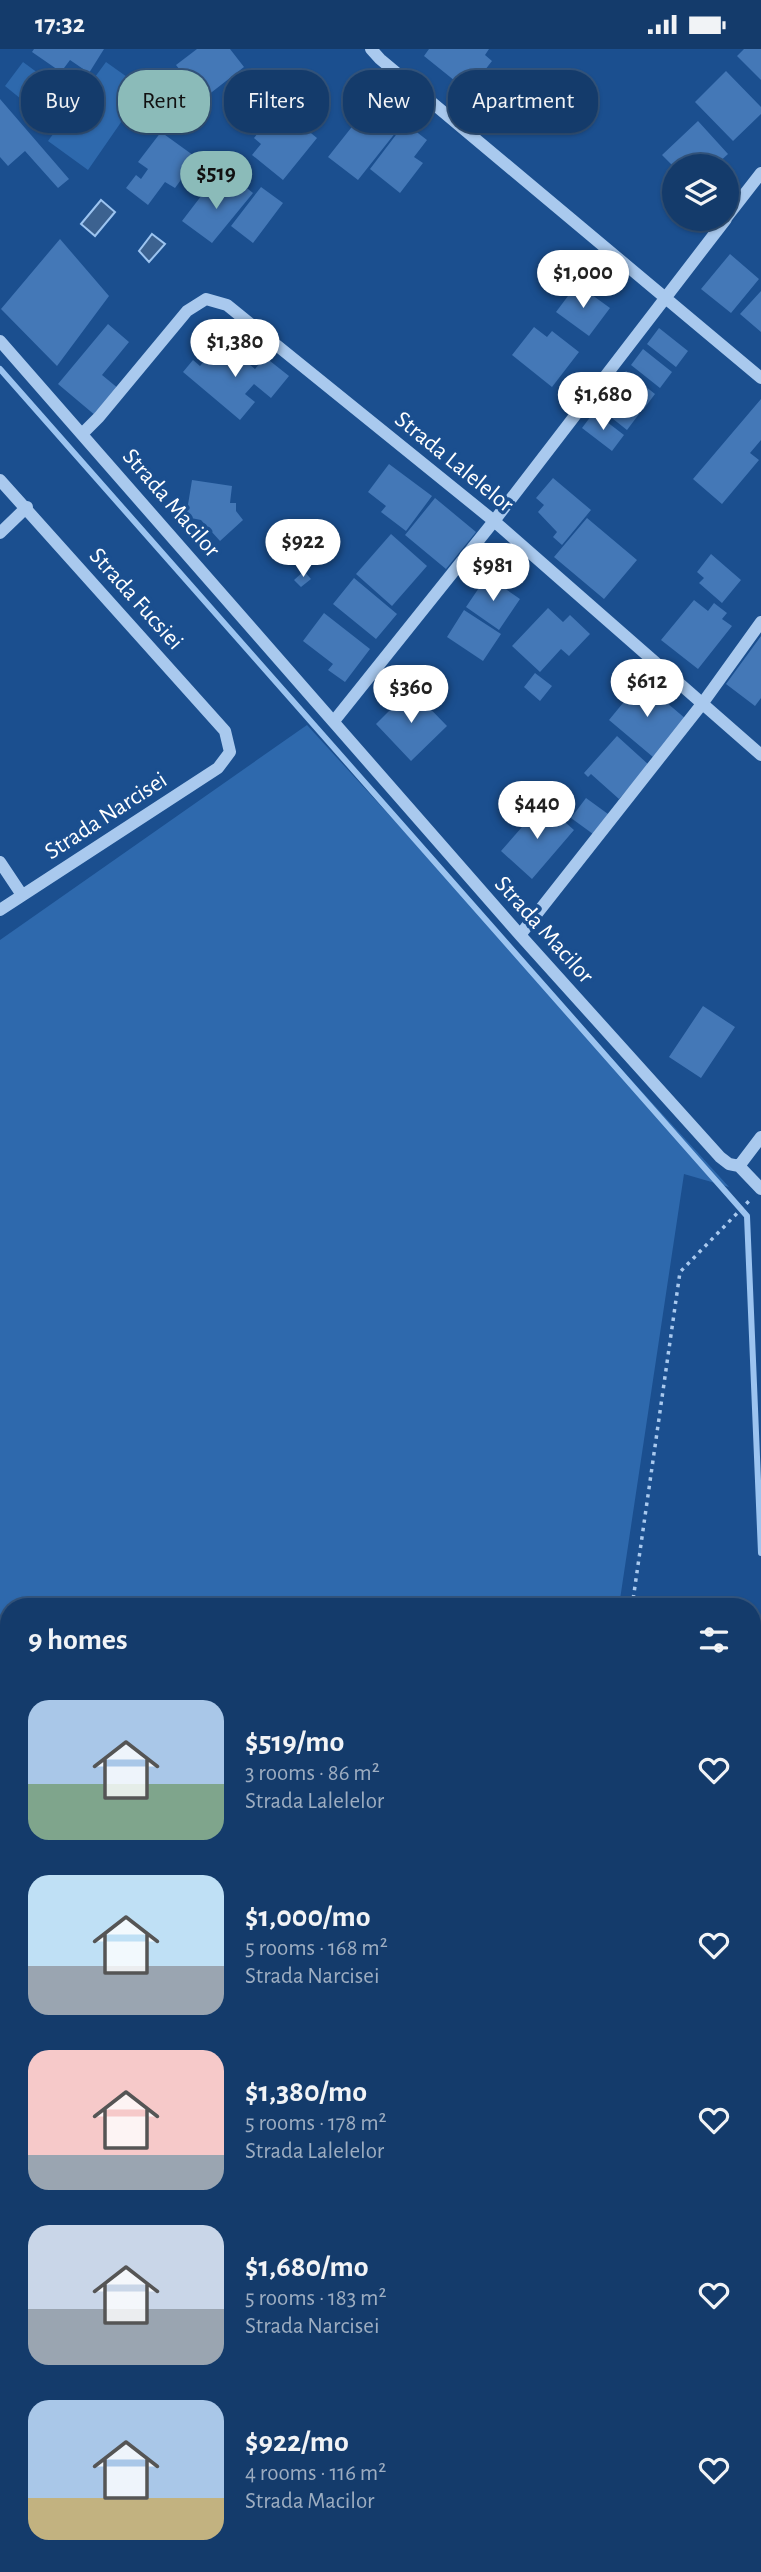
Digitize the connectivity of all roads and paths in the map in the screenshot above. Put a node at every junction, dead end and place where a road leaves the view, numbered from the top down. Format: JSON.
{"nodes":[{"id":1,"x":380,"y":52,"type":"edge"},
{"id":2,"x":761,"y":173,"type":"edge"},
{"id":3,"x":739,"y":201,"type":"edge"},
{"id":4,"x":716,"y":231,"type":"edge"},
{"id":5,"x":666,"y":296,"type":"junction"},
{"id":6,"x":0,"y":341,"type":"edge"},
{"id":7,"x":761,"y":378,"type":"edge"},
{"id":8,"x":82,"y":434,"type":"junction"},
{"id":9,"x":0,"y":479,"type":"edge"},
{"id":10,"x":27,"y":507,"type":"junction"},
{"id":11,"x":494,"y":521,"type":"junction"},
{"id":12,"x":0,"y":533,"type":"edge"},
{"id":13,"x":761,"y":622,"type":"edge"},
{"id":14,"x":702,"y":704,"type":"junction"},
{"id":15,"x":334,"y":721,"type":"junction"},
{"id":16,"x":230,"y":752,"type":"joint"},
{"id":17,"x":761,"y":755,"type":"edge"},
{"id":18,"x":0,"y":862,"type":"edge"},
{"id":19,"x":22,"y":895,"type":"junction"},
{"id":20,"x":0,"y":910,"type":"edge"},
{"id":21,"x":520,"y":935,"type":"junction"},
{"id":22,"x":761,"y":1137,"type":"edge"},
{"id":23,"x":739,"y":1166,"type":"junction"},
{"id":24,"x":761,"y":1189,"type":"edge"},
{"id":25,"x":747,"y":1203,"type":"dead end"},
{"id":26,"x":633,"y":1598,"type":"edge"}],
"edges":[{"from":1,"to":5,"type":"street"},
{"from":2,"to":3,"type":"street"},
{"from":4,"to":5,"type":"street"},
{"from":5,"to":7,"type":"street"},
{"from":5,"to":11,"type":"street"},
{"from":6,"to":8,"type":"street","name":"Strada Macilor"},
{"from":8,"to":11,"type":"street","name":"Strada Lalelelor"},
{"from":8,"to":15,"type":"street","name":"Strada Macilor"},
{"from":9,"to":10,"type":"street","name":"Strada Fucsiei"},
{"from":10,"to":12,"type":"street"},
{"from":10,"to":16,"type":"street","name":"Strada Fucsiei"},
{"from":11,"to":14,"type":"street","name":"Strada Lalelelor"},
{"from":11,"to":15,"type":"street"},
{"from":13,"to":14,"type":"street"},
{"from":14,"to":17,"type":"street","name":"Strada Lalelelor"},
{"from":14,"to":21,"type":"street"},
{"from":15,"to":21,"type":"street","name":"Strada Macilor"},
{"from":16,"to":19,"type":"street","name":"Strada Narcisei"},
{"from":18,"to":19,"type":"street"},
{"from":19,"to":20,"type":"street","name":"Strada Narcisei"},
{"from":21,"to":23,"type":"street","name":"Strada Macilor"},
{"from":22,"to":23,"type":"street"},
{"from":23,"to":24,"type":"street","name":"Strada Macilor"},
{"from":25,"to":26,"type":"path"}]}
